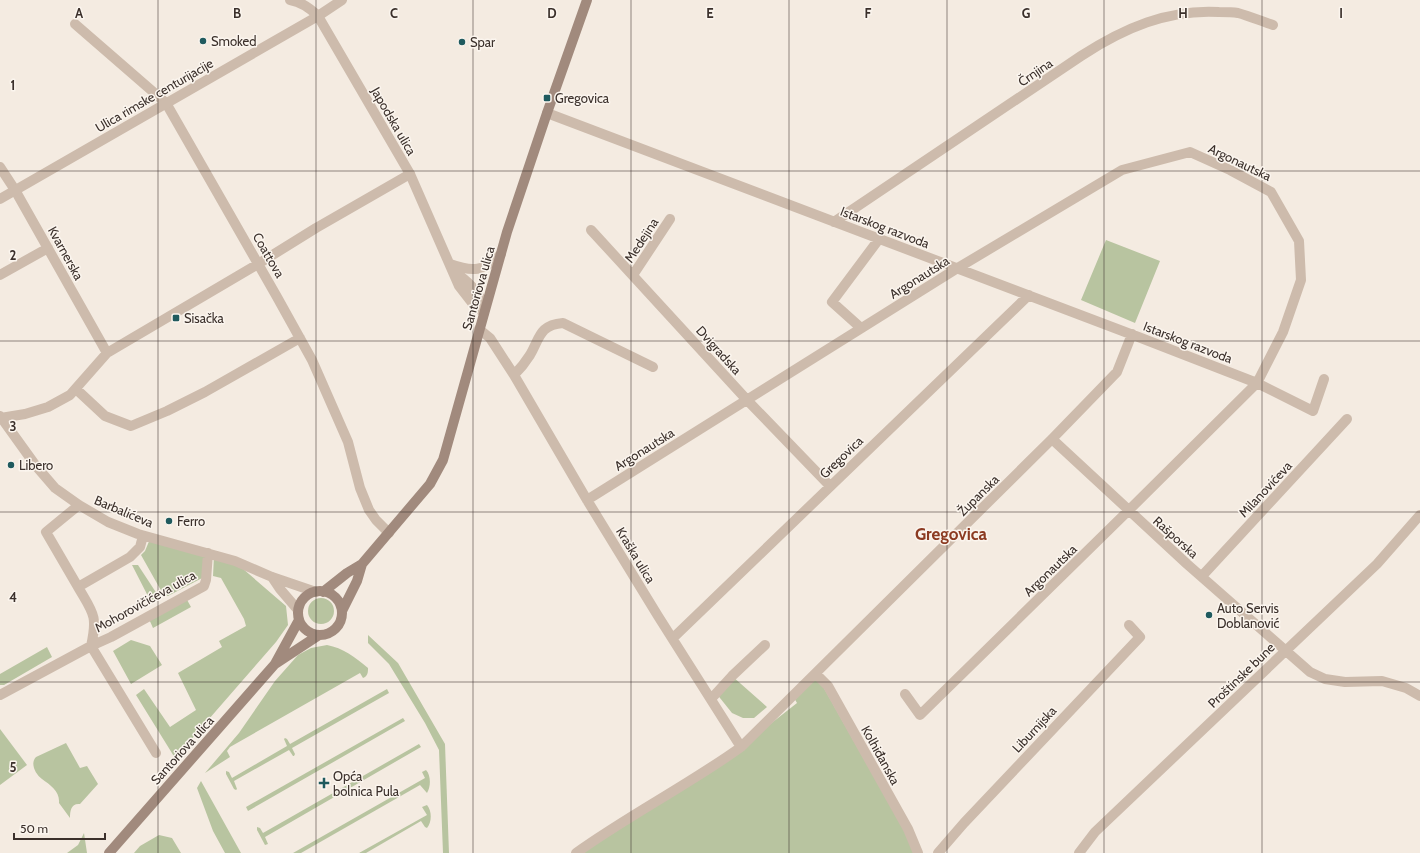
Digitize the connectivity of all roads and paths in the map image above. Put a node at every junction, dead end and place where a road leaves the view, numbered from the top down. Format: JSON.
{"nodes":[{"id":1,"x":290,"y":0,"type":"edge"},
{"id":2,"x":342,"y":0,"type":"edge"},
{"id":3,"x":587,"y":0,"type":"edge"},
{"id":4,"x":318,"y":16,"type":"junction"},
{"id":5,"x":75,"y":24,"type":"dead end"},
{"id":6,"x":1273,"y":25,"type":"dead end"},
{"id":7,"x":166,"y":103,"type":"junction"},
{"id":8,"x":547,"y":114,"type":"junction"},
{"id":9,"x":0,"y":167,"type":"edge"},
{"id":10,"x":410,"y":174,"type":"junction"},
{"id":11,"x":15,"y":190,"type":"junction"},
{"id":12,"x":0,"y":199,"type":"edge"},
{"id":13,"x":670,"y":219,"type":"dead end"},
{"id":14,"x":834,"y":222,"type":"junction"},
{"id":15,"x":591,"y":230,"type":"dead end"},
{"id":16,"x":879,"y":239,"type":"junction"},
{"id":17,"x":48,"y":248,"type":"junction"},
{"id":18,"x":501,"y":254,"type":"junction"},
{"id":19,"x":258,"y":264,"type":"junction"},
{"id":20,"x":452,"y":268,"type":"junction"},
{"id":21,"x":956,"y":269,"type":"junction"},
{"id":22,"x":0,"y":275,"type":"edge"},
{"id":23,"x":633,"y":275,"type":"junction"},
{"id":24,"x":1029,"y":295,"type":"junction"},
{"id":25,"x":484,"y":310,"type":"junction"},
{"id":26,"x":862,"y":328,"type":"junction"},
{"id":27,"x":479,"y":329,"type":"junction"},
{"id":28,"x":1132,"y":334,"type":"junction"},
{"id":29,"x":300,"y":338,"type":"junction"},
{"id":30,"x":107,"y":353,"type":"junction"},
{"id":31,"x":653,"y":367,"type":"dead end"},
{"id":32,"x":514,"y":375,"type":"junction"},
{"id":33,"x":1324,"y":379,"type":"dead end"},
{"id":34,"x":1257,"y":383,"type":"junction"},
{"id":35,"x":76,"y":389,"type":"junction"},
{"id":36,"x":747,"y":400,"type":"junction"},
{"id":37,"x":0,"y":417,"type":"edge"},
{"id":38,"x":1347,"y":419,"type":"dead end"},
{"id":39,"x":1052,"y":439,"type":"junction"},
{"id":40,"x":830,"y":486,"type":"junction"},
{"id":41,"x":587,"y":500,"type":"junction"},
{"id":42,"x":79,"y":505,"type":"junction"},
{"id":43,"x":1128,"y":511,"type":"junction"},
{"id":44,"x":1420,"y":515,"type":"edge"},
{"id":45,"x":389,"y":532,"type":"junction"},
{"id":46,"x":143,"y":536,"type":"junction"},
{"id":47,"x":208,"y":553,"type":"junction"},
{"id":48,"x":362,"y":564,"type":"junction"},
{"id":49,"x":1202,"y":576,"type":"junction"},
{"id":50,"x":272,"y":577,"type":"junction"},
{"id":51,"x":78,"y":587,"type":"junction"},
{"id":52,"x":319,"y":592,"type":"junction"},
{"id":53,"x":298,"y":610,"type":"junction"},
{"id":54,"x":342,"y":611,"type":"junction"},
{"id":55,"x":299,"y":620,"type":"junction"},
{"id":56,"x":1129,"y":625,"type":"dead end"},
{"id":57,"x":319,"y":635,"type":"junction"},
{"id":58,"x":673,"y":638,"type":"junction"},
{"id":59,"x":766,"y":645,"type":"dead end"},
{"id":60,"x":91,"y":646,"type":"junction"},
{"id":61,"x":1286,"y":651,"type":"junction"},
{"id":62,"x":275,"y":664,"type":"junction"},
{"id":63,"x":816,"y":674,"type":"junction"},
{"id":64,"x":905,"y":694,"type":"dead end"},
{"id":65,"x":0,"y":695,"type":"edge"},
{"id":66,"x":1420,"y":696,"type":"edge"},
{"id":67,"x":711,"y":699,"type":"junction"},
{"id":68,"x":741,"y":747,"type":"junction"},
{"id":69,"x":156,"y":753,"type":"dead end"},
{"id":70,"x":109,"y":853,"type":"edge"},
{"id":71,"x":576,"y":853,"type":"edge"},
{"id":72,"x":918,"y":853,"type":"edge"},
{"id":73,"x":938,"y":853,"type":"edge"},
{"id":74,"x":1079,"y":853,"type":"edge"}],
"edges":[{"from":1,"to":4,"type":"street","name":"Japodska ulica"},
{"from":2,"to":4,"type":"street","name":"Ulica rimske centurijacije"},
{"from":3,"to":8,"type":"main road","name":"Santoriova ulica"},
{"from":4,"to":7,"type":"street","name":"Ulica rimske centurijacije"},
{"from":4,"to":10,"type":"street","name":"Japodska ulica"},
{"from":5,"to":7,"type":"street","name":"Coattova"},
{"from":6,"to":14,"type":"street","name":"Črnjina"},
{"from":7,"to":11,"type":"street","name":"Ulica rimske centurijacije"},
{"from":7,"to":19,"type":"street","name":"Coattova"},
{"from":8,"to":14,"type":"street","name":"Istarskog razvoda"},
{"from":8,"to":18,"type":"main road","name":"Santoriova ulica"},
{"from":9,"to":11,"type":"street","name":"Kvarnerska"},
{"from":10,"to":19,"type":"street"},
{"from":10,"to":20,"type":"street","name":"Japodska ulica"},
{"from":11,"to":12,"type":"street","name":"Ulica rimske centurijacije"},
{"from":11,"to":17,"type":"street","name":"Kvarnerska"},
{"from":13,"to":23,"type":"street","name":"Medejina"},
{"from":14,"to":16,"type":"street","name":"Istarskog razvoda"},
{"from":15,"to":23,"type":"street","name":"Dvigradska"},
{"from":16,"to":21,"type":"street","name":"Istarskog razvoda"},
{"from":16,"to":26,"type":"street"},
{"from":17,"to":22,"type":"street"},
{"from":17,"to":30,"type":"street","name":"Kvarnerska"},
{"from":18,"to":20,"type":"street"},
{"from":18,"to":25,"type":"main road","name":"Santoriova ulica"},
{"from":19,"to":29,"type":"street","name":"Coattova"},
{"from":19,"to":30,"type":"street"},
{"from":20,"to":25,"type":"street","name":"Japodska ulica"},
{"from":21,"to":24,"type":"street","name":"Istarskog razvoda"},
{"from":21,"to":26,"type":"street","name":"Argonautska"},
{"from":21,"to":34,"type":"street","name":"Argonautska"},
{"from":23,"to":36,"type":"street","name":"Dvigradska"},
{"from":24,"to":28,"type":"street","name":"Istarskog razvoda"},
{"from":24,"to":40,"type":"street","name":"Gregovica"},
{"from":25,"to":27,"type":"main road","name":"Santoriova ulica"},
{"from":26,"to":36,"type":"street","name":"Argonautska"},
{"from":27,"to":32,"type":"street","name":"Kraška ulica"},
{"from":27,"to":45,"type":"main road","name":"Santoriova ulica"},
{"from":28,"to":34,"type":"street","name":"Istarskog razvoda"},
{"from":28,"to":39,"type":"street","name":"Županska"},
{"from":29,"to":35,"type":"street"},
{"from":29,"to":45,"type":"street","name":"Coattova"},
{"from":30,"to":35,"type":"street"},
{"from":31,"to":32,"type":"street"},
{"from":32,"to":41,"type":"street","name":"Kraška ulica"},
{"from":33,"to":34,"type":"street","name":"Istarskog razvoda"},
{"from":34,"to":43,"type":"street","name":"Argonautska"},
{"from":35,"to":37,"type":"street"},
{"from":36,"to":40,"type":"street","name":"Dvigradska"},
{"from":36,"to":41,"type":"street","name":"Argonautska"},
{"from":37,"to":42,"type":"street","name":"Barbalićeva"},
{"from":38,"to":49,"type":"street","name":"Milanovićeva"},
{"from":39,"to":43,"type":"street","name":"Rašporska"},
{"from":39,"to":63,"type":"street","name":"Županska"},
{"from":40,"to":58,"type":"street","name":"Gregovica"},
{"from":41,"to":58,"type":"street","name":"Kraška ulica"},
{"from":42,"to":46,"type":"street","name":"Barbalićeva"},
{"from":42,"to":51,"type":"street","name":"Mohorovičićeva ulica"},
{"from":43,"to":49,"type":"street","name":"Rašporska"},
{"from":43,"to":64,"type":"street","name":"Argonautska"},
{"from":44,"to":61,"type":"street","name":"Proštinske bune"},
{"from":45,"to":48,"type":"main road","name":"Santoriova ulica"},
{"from":46,"to":47,"type":"street","name":"Barbalićeva"},
{"from":46,"to":51,"type":"street"},
{"from":47,"to":50,"type":"street","name":"Barbalićeva"},
{"from":47,"to":60,"type":"street","name":"Mohorovičićeva ulica"},
{"from":48,"to":52,"type":"main road","name":"Santoriova ulica"},
{"from":48,"to":54,"type":"main road","name":"Santoriova ulica"},
{"from":49,"to":61,"type":"street","name":"Rašporska"},
{"from":50,"to":52,"type":"street","name":"Barbalićeva"},
{"from":50,"to":53,"type":"street","name":"Barbalićeva"},
{"from":51,"to":60,"type":"street","name":"Mohorovičićeva ulica"},
{"from":52,"to":53,"type":"main road"},
{"from":52,"to":54,"type":"main road"},
{"from":53,"to":55,"type":"main road"},
{"from":54,"to":57,"type":"main road"},
{"from":55,"to":57,"type":"main road"},
{"from":55,"to":62,"type":"main road","name":"Santoriova ulica"},
{"from":56,"to":73,"type":"street","name":"Liburnijska"},
{"from":57,"to":62,"type":"main road","name":"Santoriova ulica"},
{"from":58,"to":67,"type":"street","name":"Kraška ulica"},
{"from":59,"to":67,"type":"street"},
{"from":60,"to":65,"type":"street","name":"Mohorovičićeva ulica"},
{"from":60,"to":69,"type":"street","name":"Mohorovičićeva ulica"},
{"from":61,"to":66,"type":"street","name":"Rašporska"},
{"from":61,"to":74,"type":"street","name":"Proštinske bune"},
{"from":62,"to":70,"type":"main road","name":"Santoriova ulica"},
{"from":63,"to":68,"type":"street","name":"Županska"},
{"from":63,"to":72,"type":"street","name":"Kolhiđanska"},
{"from":67,"to":68,"type":"street","name":"Kraška ulica"},
{"from":68,"to":71,"type":"street","name":"Županska"}]}
